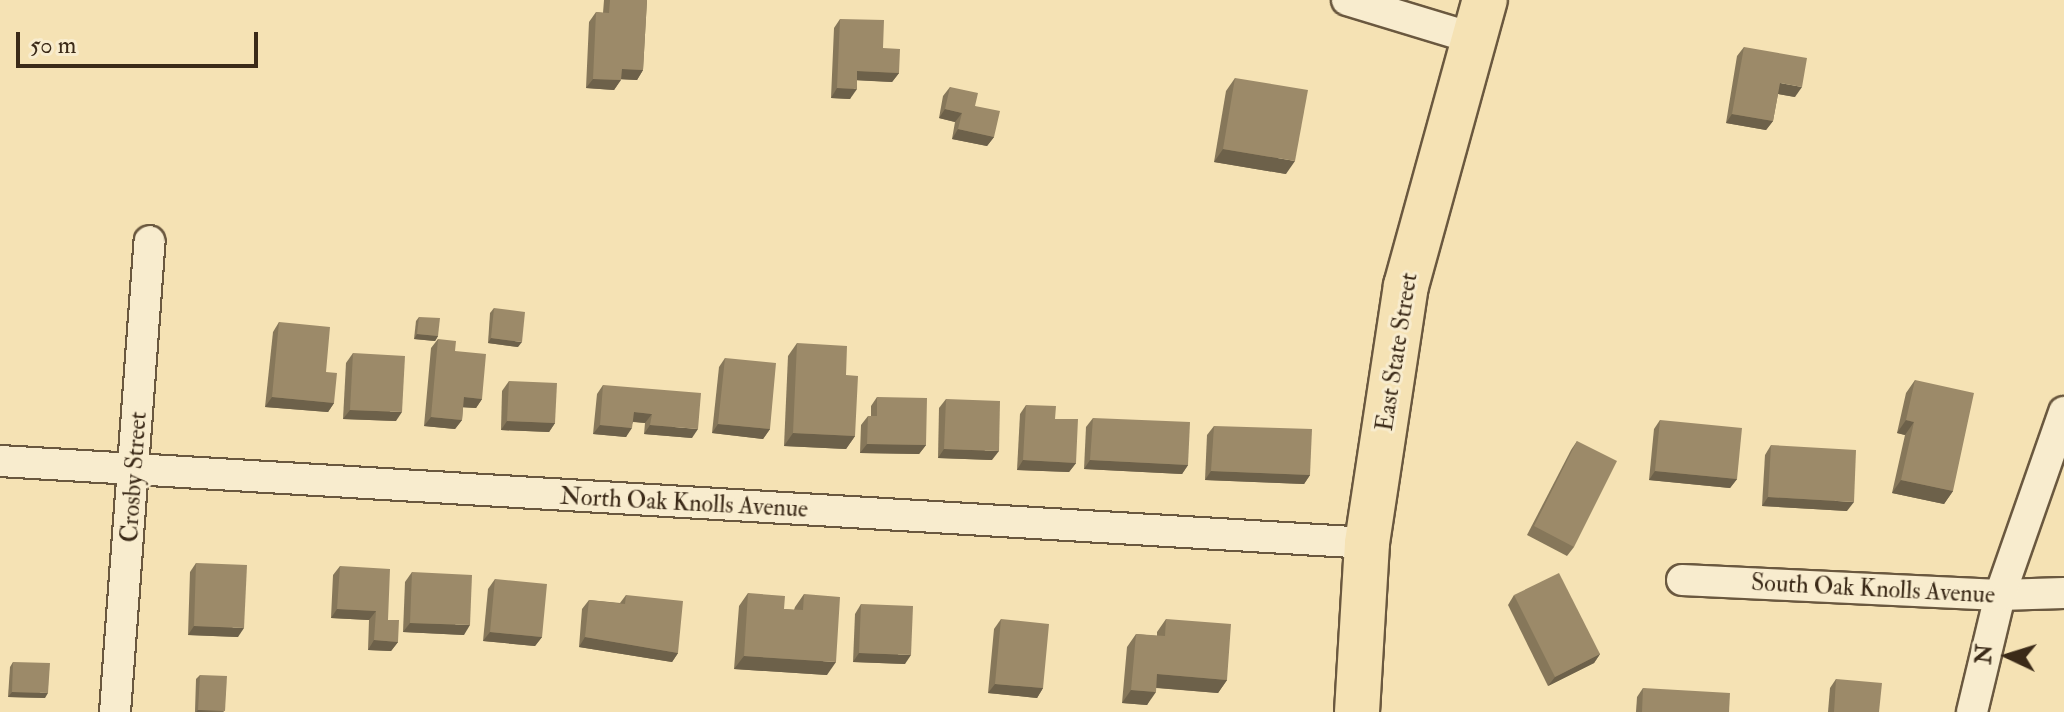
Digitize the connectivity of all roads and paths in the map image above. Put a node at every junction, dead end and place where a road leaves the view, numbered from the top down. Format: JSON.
{"nodes":[{"id":1,"x":1347,"y":0,"type":"edge"},
{"id":2,"x":1478,"y":19,"type":"edge"},
{"id":3,"x":150,"y":241,"type":"dead end"},
{"id":4,"x":2064,"y":412,"type":"edge"},
{"id":5,"x":0,"y":461,"type":"edge"},
{"id":6,"x":135,"y":471,"type":"junction"},
{"id":7,"x":1367,"y":543,"type":"junction"},
{"id":8,"x":1682,"y":580,"type":"dead end"},
{"id":9,"x":2064,"y":593,"type":"edge"},
{"id":10,"x":2000,"y":595,"type":"junction"},
{"id":11,"x":115,"y":712,"type":"edge"},
{"id":12,"x":1357,"y":712,"type":"edge"},
{"id":13,"x":1972,"y":712,"type":"edge"}],
"edges":[{"from":1,"to":2,"type":"street"},
{"from":2,"to":7,"type":"main road","name":"East State Street"},
{"from":3,"to":6,"type":"street","name":"Crosby Street"},
{"from":4,"to":10,"type":"street"},
{"from":5,"to":6,"type":"street","name":"North Oak Knolls Avenue"},
{"from":6,"to":7,"type":"street","name":"North Oak Knolls Avenue"},
{"from":6,"to":11,"type":"street","name":"Crosby Street"},
{"from":7,"to":12,"type":"main road","name":"East State Street"},
{"from":8,"to":10,"type":"street","name":"South Oak Knolls Avenue"},
{"from":9,"to":10,"type":"street","name":"South Oak Knolls Avenue"},
{"from":10,"to":13,"type":"street"}]}
